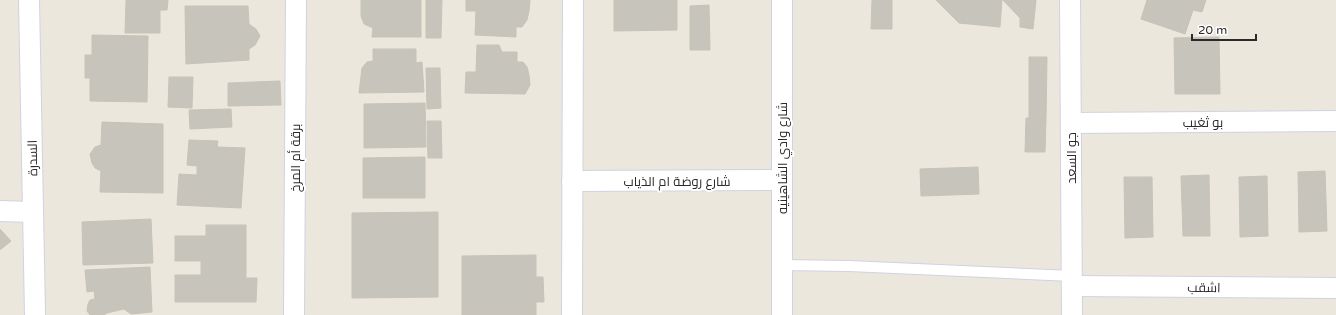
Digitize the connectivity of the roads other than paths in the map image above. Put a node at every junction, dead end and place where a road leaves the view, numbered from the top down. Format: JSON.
{"nodes":[{"id":1,"x":29,"y":0,"type":"edge"},
{"id":2,"x":296,"y":0,"type":"edge"},
{"id":3,"x":573,"y":0,"type":"edge"},
{"id":4,"x":782,"y":0,"type":"edge"},
{"id":5,"x":1070,"y":0,"type":"edge"},
{"id":6,"x":1336,"y":121,"type":"edge"},
{"id":7,"x":1071,"y":123,"type":"junction"},
{"id":8,"x":782,"y":180,"type":"junction"},
{"id":9,"x":572,"y":181,"type":"junction"},
{"id":10,"x":0,"y":212,"type":"edge"},
{"id":11,"x":33,"y":212,"type":"junction"},
{"id":12,"x":782,"y":265,"type":"junction"},
{"id":13,"x":1072,"y":281,"type":"junction"},
{"id":14,"x":1336,"y":288,"type":"edge"},
{"id":15,"x":36,"y":315,"type":"edge"},
{"id":16,"x":294,"y":315,"type":"edge"},
{"id":17,"x":572,"y":315,"type":"edge"},
{"id":18,"x":782,"y":315,"type":"edge"},
{"id":19,"x":1072,"y":315,"type":"edge"}],
"edges":[{"from":1,"to":11,"type":"street","name":"السدرة"},
{"from":2,"to":16,"type":"street","name":"برقة أم المرخ"},
{"from":3,"to":9,"type":"street"},
{"from":4,"to":8,"type":"street","name":"شارع وادي الشاهينيه"},
{"from":5,"to":7,"type":"street","name":"جو السعد"},
{"from":6,"to":7,"type":"street","name":"بو ثغيب"},
{"from":7,"to":13,"type":"street","name":"جو السعد"},
{"from":8,"to":9,"type":"street","name":"شارع روضة ام الذياب"},
{"from":8,"to":12,"type":"street","name":"شارع وادي الشاهينيه"},
{"from":9,"to":17,"type":"street"},
{"from":10,"to":11,"type":"street"},
{"from":11,"to":15,"type":"street","name":"السدرة"},
{"from":12,"to":13,"type":"lane"},
{"from":12,"to":18,"type":"street","name":"شارع وادي الشاهينيه"},
{"from":13,"to":14,"type":"street","name":"اشقب"},
{"from":13,"to":19,"type":"street","name":"جو السعد"}]}
